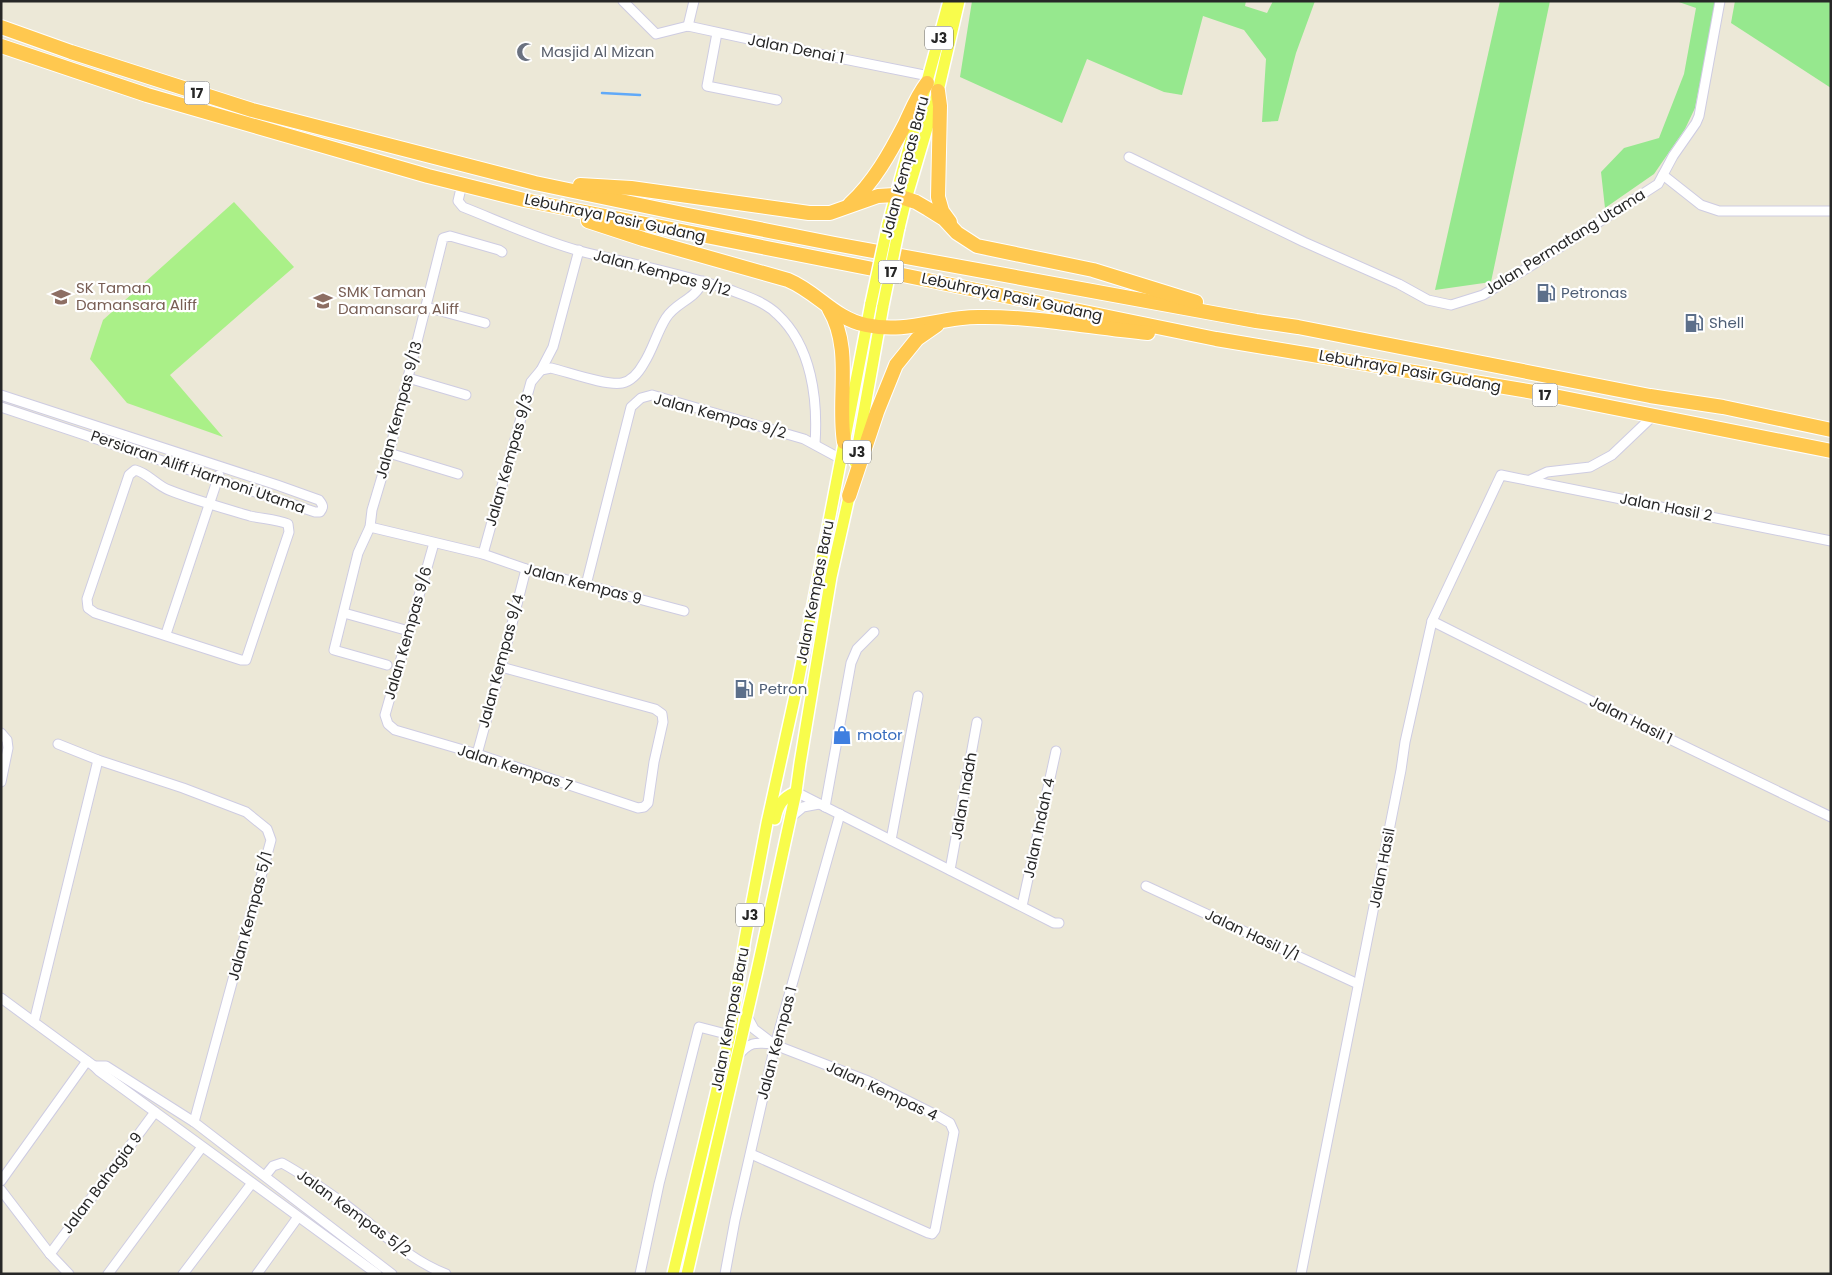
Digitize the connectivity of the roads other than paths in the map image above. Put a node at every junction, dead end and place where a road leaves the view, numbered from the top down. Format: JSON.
{"nodes":[{"id":1,"x":623,"y":1,"type":"edge"},
{"id":2,"x":694,"y":1,"type":"edge"},
{"id":3,"x":948,"y":1,"type":"edge"},
{"id":4,"x":959,"y":1,"type":"edge"},
{"id":5,"x":1720,"y":1,"type":"edge"},
{"id":6,"x":688,"y":26,"type":"junction"},
{"id":7,"x":1,"y":27,"type":"edge"},
{"id":8,"x":717,"y":33,"type":"junction"},
{"id":9,"x":1,"y":46,"type":"edge"},
{"id":10,"x":932,"y":83,"type":"junction"},
{"id":11,"x":777,"y":100,"type":"dead end"},
{"id":12,"x":1130,"y":157,"type":"dead end"},
{"id":13,"x":1663,"y":175,"type":"junction"},
{"id":14,"x":535,"y":182,"type":"junction"},
{"id":15,"x":462,"y":184,"type":"junction"},
{"id":16,"x":900,"y":197,"type":"junction"},
{"id":17,"x":524,"y":200,"type":"junction"},
{"id":18,"x":844,"y":209,"type":"junction"},
{"id":19,"x":1831,"y":211,"type":"edge"},
{"id":20,"x":894,"y":226,"type":"junction"},
{"id":21,"x":958,"y":232,"type":"junction"},
{"id":22,"x":579,"y":250,"type":"junction"},
{"id":23,"x":502,"y":252,"type":"dead end"},
{"id":24,"x":703,"y":281,"type":"junction"},
{"id":25,"x":426,"y":307,"type":"junction"},
{"id":26,"x":828,"y":307,"type":"junction"},
{"id":27,"x":948,"y":319,"type":"junction"},
{"id":28,"x":1256,"y":321,"type":"junction"},
{"id":29,"x":485,"y":323,"type":"dead end"},
{"id":30,"x":872,"y":326,"type":"junction"},
{"id":31,"x":1216,"y":339,"type":"junction"},
{"id":32,"x":541,"y":370,"type":"junction"},
{"id":33,"x":408,"y":378,"type":"junction"},
{"id":34,"x":1,"y":395,"type":"edge"},
{"id":35,"x":466,"y":395,"type":"dead end"},
{"id":36,"x":1,"y":407,"type":"edge"},
{"id":37,"x":1653,"y":416,"type":"junction"},
{"id":38,"x":1831,"y":422,"type":"edge"},
{"id":39,"x":1813,"y":426,"type":"junction"},
{"id":40,"x":1831,"y":430,"type":"edge"},
{"id":41,"x":844,"y":442,"type":"junction"},
{"id":42,"x":815,"y":444,"type":"junction"},
{"id":43,"x":1831,"y":451,"type":"edge"},
{"id":44,"x":389,"y":453,"type":"junction"},
{"id":45,"x":841,"y":460,"type":"junction"},
{"id":46,"x":221,"y":467,"type":"junction"},
{"id":47,"x":458,"y":474,"type":"dead end"},
{"id":48,"x":1501,"y":475,"type":"joint"},
{"id":49,"x":217,"y":479,"type":"junction"},
{"id":50,"x":1530,"y":480,"type":"junction"},
{"id":51,"x":849,"y":496,"type":"junction"},
{"id":52,"x":209,"y":503,"type":"junction"},
{"id":53,"x":370,"y":527,"type":"junction"},
{"id":54,"x":1831,"y":541,"type":"edge"},
{"id":55,"x":434,"y":543,"type":"junction"},
{"id":56,"x":483,"y":554,"type":"junction"},
{"id":57,"x":526,"y":569,"type":"junction"},
{"id":58,"x":586,"y":585,"type":"junction"},
{"id":59,"x":684,"y":611,"type":"dead end"},
{"id":60,"x":344,"y":613,"type":"junction"},
{"id":61,"x":1432,"y":621,"type":"junction"},
{"id":62,"x":409,"y":631,"type":"junction"},
{"id":63,"x":874,"y":632,"type":"dead end"},
{"id":64,"x":166,"y":634,"type":"junction"},
{"id":65,"x":388,"y":665,"type":"dead end"},
{"id":66,"x":501,"y":667,"type":"junction"},
{"id":67,"x":918,"y":696,"type":"dead end"},
{"id":68,"x":977,"y":722,"type":"dead end"},
{"id":69,"x":388,"y":724,"type":"joint"},
{"id":70,"x":1,"y":733,"type":"edge"},
{"id":71,"x":58,"y":744,"type":"dead end"},
{"id":72,"x":1056,"y":751,"type":"dead end"},
{"id":73,"x":476,"y":754,"type":"junction"},
{"id":74,"x":98,"y":760,"type":"junction"},
{"id":75,"x":1,"y":782,"type":"edge"},
{"id":76,"x":796,"y":792,"type":"junction"},
{"id":77,"x":822,"y":806,"type":"junction"},
{"id":78,"x":840,"y":814,"type":"junction"},
{"id":79,"x":791,"y":817,"type":"junction"},
{"id":80,"x":1831,"y":817,"type":"edge"},
{"id":81,"x":891,"y":840,"type":"junction"},
{"id":82,"x":760,"y":866,"type":"junction"},
{"id":83,"x":950,"y":870,"type":"junction"},
{"id":84,"x":1146,"y":886,"type":"dead end"},
{"id":85,"x":1022,"y":906,"type":"junction"},
{"id":86,"x":1059,"y":923,"type":"dead end"},
{"id":87,"x":1358,"y":984,"type":"junction"},
{"id":88,"x":1,"y":998,"type":"edge"},
{"id":89,"x":747,"y":1016,"type":"junction"},
{"id":90,"x":34,"y":1022,"type":"junction"},
{"id":91,"x":730,"y":1036,"type":"junction"},
{"id":92,"x":775,"y":1045,"type":"junction"},
{"id":93,"x":736,"y":1060,"type":"junction"},
{"id":94,"x":90,"y":1063,"type":"junction"},
{"id":95,"x":155,"y":1112,"type":"junction"},
{"id":96,"x":194,"y":1122,"type":"junction"},
{"id":97,"x":202,"y":1146,"type":"junction"},
{"id":98,"x":751,"y":1154,"type":"junction"},
{"id":99,"x":265,"y":1176,"type":"junction"},
{"id":100,"x":1,"y":1181,"type":"edge"},
{"id":101,"x":252,"y":1183,"type":"junction"},
{"id":102,"x":1,"y":1190,"type":"edge"},
{"id":103,"x":298,"y":1217,"type":"junction"},
{"id":104,"x":50,"y":1254,"type":"junction"},
{"id":105,"x":261,"y":1272,"type":"edge"},
{"id":106,"x":727,"y":1273,"type":"edge"},
{"id":107,"x":69,"y":1274,"type":"edge"},
{"id":108,"x":108,"y":1274,"type":"edge"},
{"id":109,"x":183,"y":1274,"type":"edge"},
{"id":110,"x":377,"y":1274,"type":"edge"},
{"id":111,"x":392,"y":1274,"type":"edge"},
{"id":112,"x":446,"y":1274,"type":"edge"},
{"id":113,"x":640,"y":1274,"type":"edge"},
{"id":114,"x":673,"y":1274,"type":"edge"},
{"id":115,"x":687,"y":1274,"type":"edge"},
{"id":116,"x":1301,"y":1274,"type":"edge"}],
"edges":[{"from":1,"to":6,"type":"street"},
{"from":2,"to":6,"type":"street"},
{"from":3,"to":10,"type":"main road","name":"Jalan Kempas Baru","number":"J3"},
{"from":4,"to":10,"type":"main road","name":"Jalan Kempas Baru","number":"J3"},
{"from":5,"to":13,"type":"street","name":"Jalan Permatang Utama"},
{"from":6,"to":8,"type":"street","name":"Jalan Denai 1"},
{"from":7,"to":14,"type":"highway","name":"Lebuhraya Pasir Gudang","number":"17"},
{"from":8,"to":10,"type":"street","name":"Jalan Denai 1"},
{"from":8,"to":11,"type":"street"},
{"from":9,"to":15,"type":"highway","name":"Lebuhraya Pasir Gudang","number":"17"},
{"from":10,"to":16,"type":"main road","name":"Jalan Kempas Baru","number":"J3"},
{"from":10,"to":18,"type":"highway"},
{"from":10,"to":21,"type":"highway"},
{"from":12,"to":13,"type":"street","name":"Jalan Permatang Utama"},
{"from":13,"to":19,"type":"street"},
{"from":14,"to":18,"type":"highway"},
{"from":14,"to":28,"type":"highway","name":"Lebuhraya Pasir Gudang","number":"17"},
{"from":15,"to":17,"type":"highway","name":"Lebuhraya Pasir Gudang","number":"17"},
{"from":15,"to":22,"type":"street","name":"Jalan Kempas 9/12"},
{"from":16,"to":18,"type":"highway"},
{"from":16,"to":20,"type":"main road","name":"Jalan Kempas Baru","number":"J3"},
{"from":16,"to":21,"type":"highway"},
{"from":17,"to":26,"type":"highway"},
{"from":17,"to":31,"type":"highway","name":"Lebuhraya Pasir Gudang","number":"17"},
{"from":20,"to":30,"type":"main road","name":"Jalan Kempas Baru","number":"J3","bridge":true},
{"from":20,"to":30,"type":"main road","name":"Jalan Kempas Baru","number":"J3","bridge":true},
{"from":21,"to":28,"type":"highway"},
{"from":22,"to":24,"type":"street","name":"Jalan Kempas 9/12"},
{"from":22,"to":32,"type":"street","name":"Jalan Kempas 9/3"},
{"from":23,"to":25,"type":"street","name":"Jalan Kempas 9/13"},
{"from":24,"to":32,"type":"street"},
{"from":24,"to":42,"type":"street","name":"Jalan Kempas 9/12"},
{"from":25,"to":29,"type":"street"},
{"from":25,"to":33,"type":"street","name":"Jalan Kempas 9/13"},
{"from":26,"to":30,"type":"highway"},
{"from":26,"to":41,"type":"highway"},
{"from":27,"to":30,"type":"highway"},
{"from":27,"to":31,"type":"highway"},
{"from":27,"to":51,"type":"highway"},
{"from":28,"to":39,"type":"highway","name":"Lebuhraya Pasir Gudang","number":"17"},
{"from":30,"to":41,"type":"main road","name":"Jalan Kempas Baru","number":"J3"},
{"from":30,"to":51,"type":"main road","name":"Jalan Kempas Baru","number":"J3"},
{"from":31,"to":37,"type":"highway","name":"Lebuhraya Pasir Gudang","number":"17"},
{"from":32,"to":56,"type":"street","name":"Jalan Kempas 9/3"},
{"from":33,"to":35,"type":"street"},
{"from":33,"to":44,"type":"street","name":"Jalan Kempas 9/13"},
{"from":34,"to":46,"type":"street","name":"Persiaran Aliff Harmoni Utama"},
{"from":36,"to":49,"type":"street","name":"Persiaran Aliff Harmoni Utama"},
{"from":37,"to":43,"type":"highway","name":"Lebuhraya Pasir Gudang","number":"17"},
{"from":37,"to":50,"type":"street"},
{"from":38,"to":39,"type":"street"},
{"from":39,"to":40,"type":"highway","name":"Lebuhraya Pasir Gudang","number":"17"},
{"from":41,"to":45,"type":"main road","name":"Jalan Kempas Baru","number":"J3"},
{"from":42,"to":45,"type":"street","name":"Jalan Kempas 9/2"},
{"from":42,"to":58,"type":"street","name":"Jalan Kempas 9/2"},
{"from":44,"to":47,"type":"street"},
{"from":44,"to":53,"type":"street","name":"Jalan Kempas 9/13"},
{"from":45,"to":82,"type":"main road","name":"Jalan Kempas Baru","number":"J3"},
{"from":46,"to":49,"type":"street"},
{"from":46,"to":49,"type":"street","name":"Persiaran Aliff Harmoni Utama"},
{"from":48,"to":50,"type":"street","name":"Jalan Hasil 2"},
{"from":48,"to":61,"type":"street","name":"Jalan Hasil"},
{"from":49,"to":52,"type":"street"},
{"from":50,"to":54,"type":"street","name":"Jalan Hasil 2"},
{"from":51,"to":76,"type":"main road","name":"Jalan Kempas Baru","number":"J3"},
{"from":52,"to":64,"type":"street"},
{"from":52,"to":64,"type":"street"},
{"from":52,"to":64,"type":"street"},
{"from":53,"to":55,"type":"street","name":"Jalan Kempas 9"},
{"from":53,"to":60,"type":"street","name":"Jalan Kempas 9/13"},
{"from":55,"to":56,"type":"street","name":"Jalan Kempas 9"},
{"from":55,"to":62,"type":"street","name":"Jalan Kempas 9/6"},
{"from":56,"to":57,"type":"street","name":"Jalan Kempas 9"},
{"from":57,"to":58,"type":"street","name":"Jalan Kempas 9"},
{"from":57,"to":66,"type":"street","name":"Jalan Kempas 9/4"},
{"from":58,"to":59,"type":"street","name":"Jalan Kempas 9"},
{"from":60,"to":62,"type":"street"},
{"from":60,"to":65,"type":"street","name":"Jalan Kempas 9/13"},
{"from":61,"to":80,"type":"street","name":"Jalan Hasil 1"},
{"from":61,"to":87,"type":"street","name":"Jalan Hasil"},
{"from":62,"to":69,"type":"street","name":"Jalan Kempas 9/6"},
{"from":63,"to":77,"type":"street"},
{"from":66,"to":73,"type":"street","name":"Jalan Kempas 9/4"},
{"from":66,"to":73,"type":"street","name":"Jalan Kempas 7"},
{"from":67,"to":81,"type":"street"},
{"from":68,"to":83,"type":"street","name":"Jalan Indah"},
{"from":69,"to":73,"type":"street","name":"Jalan Kempas 7"},
{"from":70,"to":75,"type":"street"},
{"from":71,"to":74,"type":"street","name":"Jalan Kempas 5/1"},
{"from":72,"to":85,"type":"street","name":"Jalan Indah 4"},
{"from":74,"to":90,"type":"street"},
{"from":74,"to":96,"type":"street","name":"Jalan Kempas 5/1"},
{"from":76,"to":77,"type":"street"},
{"from":76,"to":79,"type":"main road","name":"Jalan Kempas Baru","number":"J3"},
{"from":76,"to":82,"type":"main road"},
{"from":77,"to":78,"type":"street"},
{"from":77,"to":79,"type":"street"},
{"from":78,"to":81,"type":"street"},
{"from":78,"to":92,"type":"street","name":"Jalan Kempas 1"},
{"from":79,"to":89,"type":"main road","name":"Jalan Kempas Baru","number":"J3"},
{"from":81,"to":83,"type":"street"},
{"from":82,"to":91,"type":"main road","name":"Jalan Kempas Baru","number":"J3"},
{"from":83,"to":85,"type":"street"},
{"from":84,"to":87,"type":"street","name":"Jalan Hasil 1/1"},
{"from":85,"to":86,"type":"street"},
{"from":87,"to":116,"type":"street","name":"Jalan Hasil"},
{"from":88,"to":90,"type":"street"},
{"from":89,"to":92,"type":"street"},
{"from":89,"to":93,"type":"main road","name":"Jalan Kempas Baru","number":"J3"},
{"from":90,"to":94,"type":"street"},
{"from":91,"to":113,"type":"street"},
{"from":91,"to":114,"type":"main road","name":"Jalan Kempas Baru","number":"J3"},
{"from":92,"to":93,"type":"street"},
{"from":92,"to":98,"type":"street","name":"Jalan Kempas 1"},
{"from":92,"to":98,"type":"street","name":"Jalan Kempas 4"},
{"from":93,"to":115,"type":"main road","name":"Jalan Kempas Baru","number":"J3"},
{"from":94,"to":95,"type":"street"},
{"from":94,"to":96,"type":"street"},
{"from":94,"to":100,"type":"street"},
{"from":95,"to":97,"type":"street"},
{"from":95,"to":104,"type":"street","name":"Jalan Bahagia 9"},
{"from":96,"to":99,"type":"street"},
{"from":97,"to":101,"type":"street"},
{"from":97,"to":108,"type":"street"},
{"from":98,"to":106,"type":"street","name":"Jalan Kempas 1"},
{"from":99,"to":111,"type":"street"},
{"from":99,"to":112,"type":"street","name":"Jalan Kempas 5/2"},
{"from":101,"to":103,"type":"street"},
{"from":101,"to":109,"type":"street"},
{"from":102,"to":104,"type":"street"},
{"from":103,"to":105,"type":"street"},
{"from":103,"to":110,"type":"street"},
{"from":104,"to":107,"type":"street"}]}
